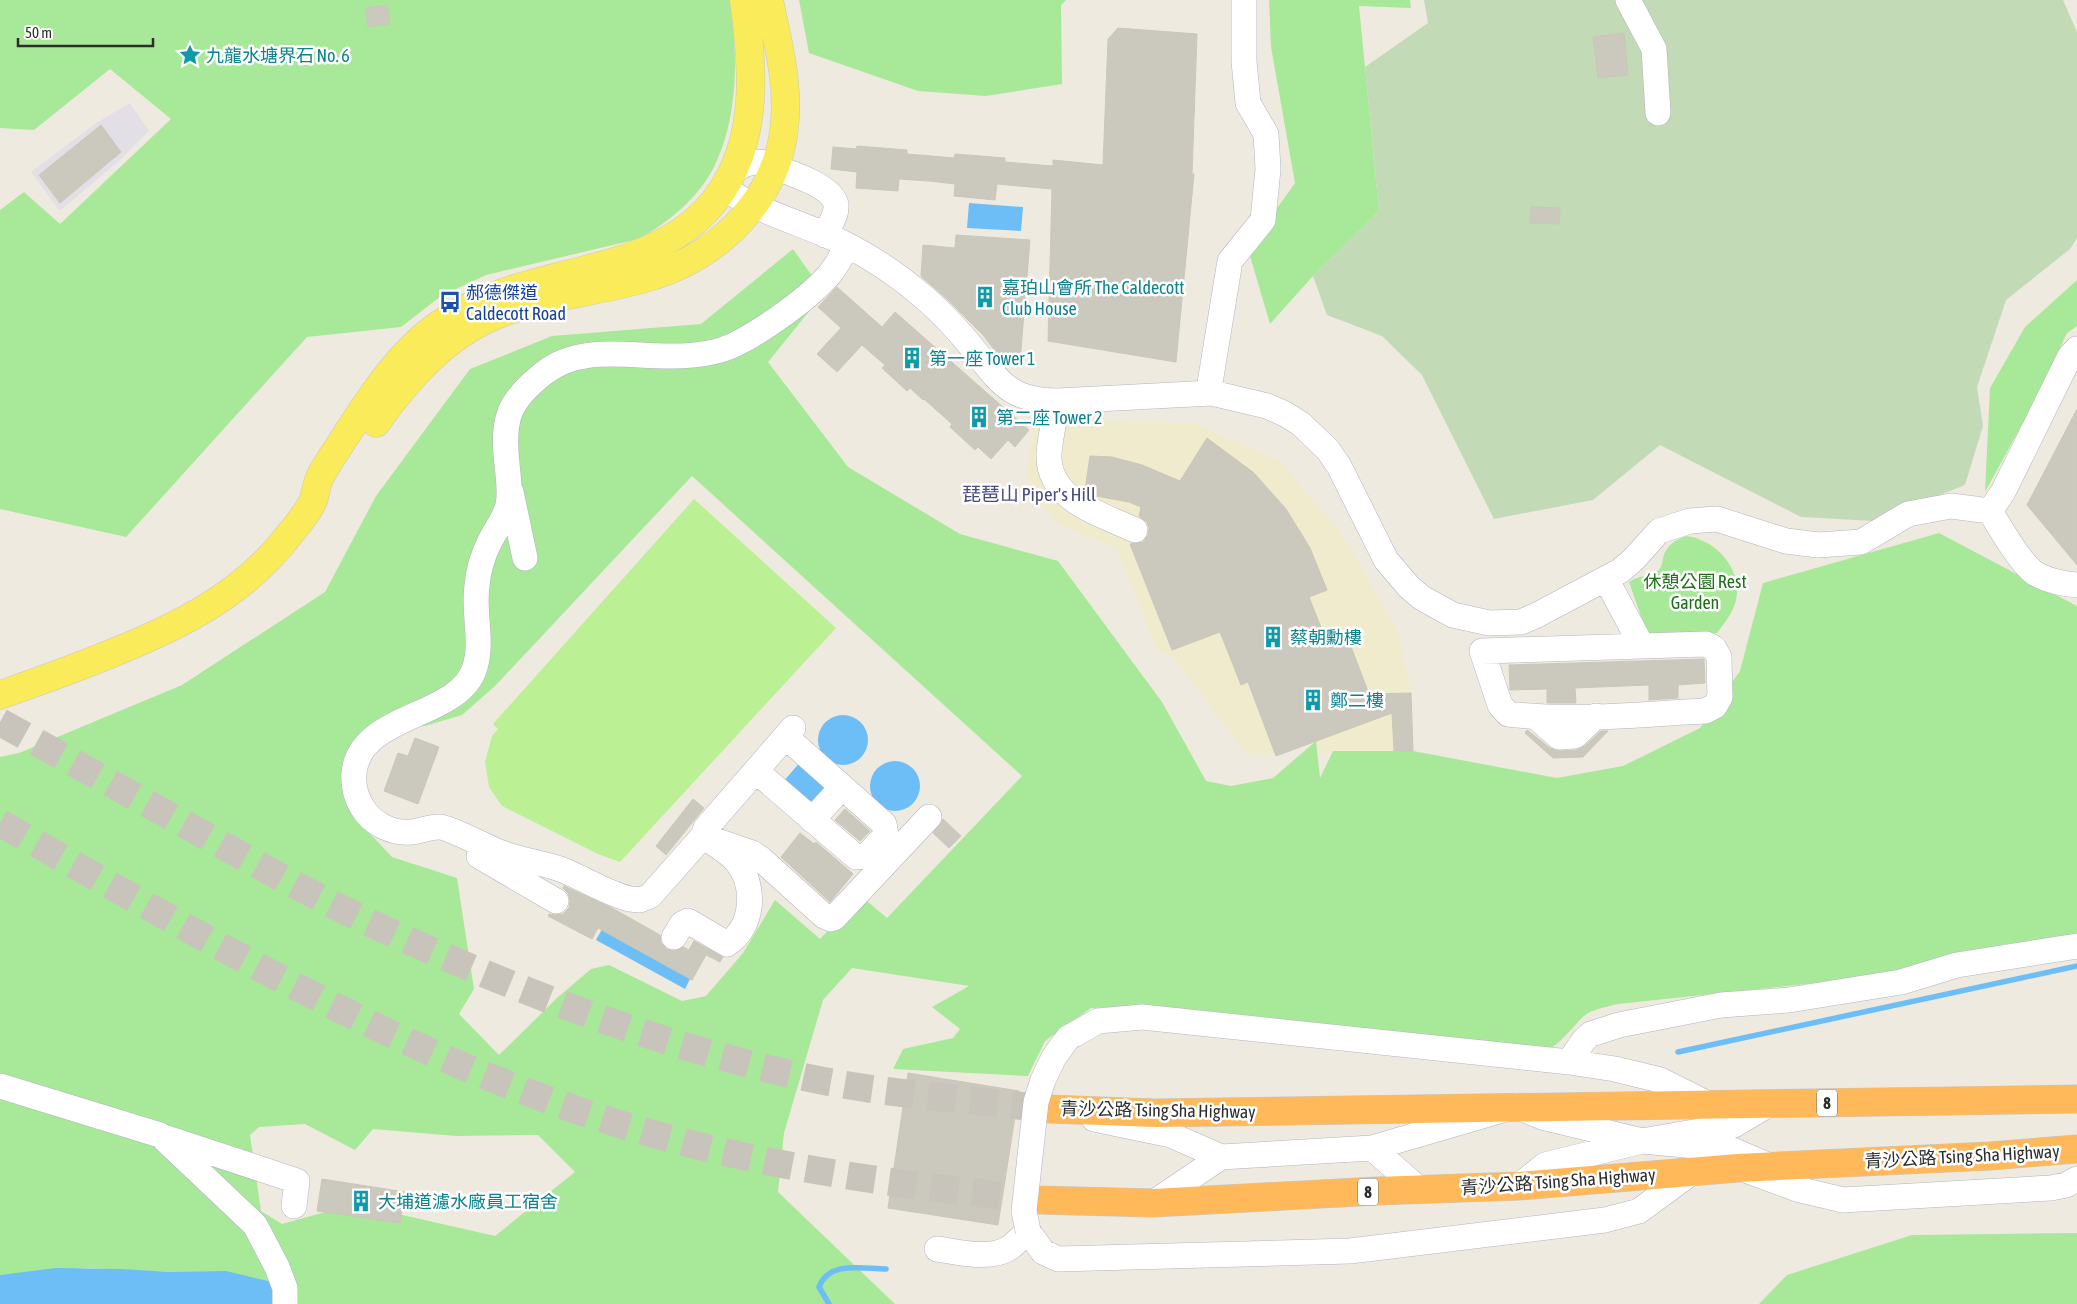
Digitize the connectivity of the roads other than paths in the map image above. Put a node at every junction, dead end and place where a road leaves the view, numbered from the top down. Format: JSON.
{"nodes":[{"id":1,"x":744,"y":0,"type":"edge"},
{"id":2,"x":769,"y":0,"type":"edge"},
{"id":3,"x":1244,"y":0,"type":"edge"},
{"id":4,"x":1628,"y":0,"type":"edge"},
{"id":5,"x":1658,"y":113,"type":"dead end"},
{"id":6,"x":776,"y":168,"type":"junction"},
{"id":7,"x":728,"y":181,"type":"junction"},
{"id":8,"x":754,"y":205,"type":"junction"},
{"id":9,"x":825,"y":235,"type":"junction"},
{"id":10,"x":848,"y":245,"type":"junction"},
{"id":11,"x":2077,"y":349,"type":"edge"},
{"id":12,"x":1212,"y":393,"type":"junction"},
{"id":13,"x":1058,"y":401,"type":"junction"},
{"id":14,"x":509,"y":484,"type":"junction"},
{"id":15,"x":312,"y":503,"type":"junction"},
{"id":16,"x":1990,"y":511,"type":"junction"},
{"id":17,"x":1134,"y":530,"type":"dead end"},
{"id":18,"x":525,"y":558,"type":"dead end"},
{"id":19,"x":1606,"y":579,"type":"junction"},
{"id":20,"x":2077,"y":585,"type":"edge"},
{"id":21,"x":1470,"y":620,"type":"junction"},
{"id":22,"x":1642,"y":646,"type":"junction"},
{"id":23,"x":1482,"y":651,"type":"junction"},
{"id":24,"x":0,"y":695,"type":"edge"},
{"id":25,"x":756,"y":771,"type":"junction"},
{"id":26,"x":842,"y":787,"type":"junction"},
{"id":27,"x":929,"y":817,"type":"dead end"},
{"id":28,"x":812,"y":820,"type":"junction"},
{"id":29,"x":409,"y":833,"type":"junction"},
{"id":30,"x":703,"y":836,"type":"junction"},
{"id":31,"x":556,"y":901,"type":"dead end"},
{"id":32,"x":674,"y":937,"type":"dead end"},
{"id":33,"x":2077,"y":946,"type":"edge"},
{"id":34,"x":1569,"y":1062,"type":"junction"},
{"id":35,"x":0,"y":1086,"type":"edge"},
{"id":36,"x":2077,"y":1099,"type":"edge"},
{"id":37,"x":1771,"y":1103,"type":"junction"},
{"id":38,"x":1710,"y":1105,"type":"junction"},
{"id":39,"x":1516,"y":1106,"type":"junction"},
{"id":40,"x":1048,"y":1109,"type":"joint"},
{"id":41,"x":160,"y":1136,"type":"junction"},
{"id":42,"x":1642,"y":1141,"type":"junction"},
{"id":43,"x":1372,"y":1148,"type":"junction"},
{"id":44,"x":2077,"y":1149,"type":"edge"},
{"id":45,"x":1221,"y":1157,"type":"junction"},
{"id":46,"x":1772,"y":1167,"type":"junction"},
{"id":47,"x":1738,"y":1168,"type":"junction"},
{"id":48,"x":1692,"y":1172,"type":"junction"},
{"id":49,"x":2077,"y":1179,"type":"edge"},
{"id":50,"x":1519,"y":1186,"type":"junction"},
{"id":51,"x":1420,"y":1190,"type":"junction"},
{"id":52,"x":1038,"y":1200,"type":"tunnel mouth"},
{"id":53,"x":1153,"y":1203,"type":"junction"},
{"id":54,"x":294,"y":1206,"type":"dead end"},
{"id":55,"x":1028,"y":1231,"type":"junction"},
{"id":56,"x":937,"y":1249,"type":"dead end"},
{"id":57,"x":285,"y":1304,"type":"edge"}],
"edges":[{"from":1,"to":7,"type":"main road"},
{"from":2,"to":6,"type":"main road"},
{"from":3,"to":12,"type":"street"},
{"from":4,"to":5,"type":"street"},
{"from":6,"to":7,"type":"street"},
{"from":6,"to":8,"type":"main road"},
{"from":6,"to":9,"type":"street"},
{"from":7,"to":8,"type":"street"},
{"from":7,"to":15,"type":"main road"},
{"from":8,"to":9,"type":"street"},
{"from":8,"to":15,"type":"main road"},
{"from":9,"to":10,"type":"street"},
{"from":10,"to":13,"type":"street"},
{"from":10,"to":14,"type":"street"},
{"from":11,"to":16,"type":"street"},
{"from":12,"to":13,"type":"street"},
{"from":12,"to":21,"type":"street"},
{"from":13,"to":17,"type":"street"},
{"from":14,"to":18,"type":"street"},
{"from":14,"to":29,"type":"street"},
{"from":15,"to":24,"type":"main road"},
{"from":16,"to":19,"type":"street"},
{"from":16,"to":20,"type":"street"},
{"from":19,"to":21,"type":"street"},
{"from":19,"to":22,"type":"street"},
{"from":21,"to":23,"type":"street"},
{"from":22,"to":23,"type":"street"},
{"from":22,"to":23,"type":"street"},
{"from":25,"to":26,"type":"street"},
{"from":25,"to":28,"type":"street"},
{"from":25,"to":30,"type":"street"},
{"from":26,"to":28,"type":"street"},
{"from":26,"to":28,"type":"street"},
{"from":27,"to":30,"type":"street"},
{"from":29,"to":30,"type":"street"},
{"from":29,"to":31,"type":"street"},
{"from":30,"to":32,"type":"street"},
{"from":33,"to":34,"type":"street"},
{"from":34,"to":38,"type":"street"},
{"from":34,"to":55,"type":"street","bridge":true},
{"from":35,"to":41,"type":"street"},
{"from":36,"to":37,"type":"highway","name":"青沙公路 Tsing Sha Highway","number":"8"},
{"from":37,"to":38,"type":"highway","name":"青沙公路 Tsing Sha Highway","number":"8"},
{"from":37,"to":42,"type":"street"},
{"from":38,"to":39,"type":"highway","name":"青沙公路 Tsing Sha Highway","number":"8"},
{"from":39,"to":40,"type":"highway","name":"青沙公路 Tsing Sha Highway","number":"8"},
{"from":39,"to":42,"type":"street"},
{"from":39,"to":43,"type":"street"},
{"from":40,"to":45,"type":"street"},
{"from":41,"to":54,"type":"street"},
{"from":41,"to":57,"type":"street"},
{"from":42,"to":46,"type":"street"},
{"from":42,"to":50,"type":"street"},
{"from":43,"to":45,"type":"street"},
{"from":43,"to":51,"type":"street"},
{"from":44,"to":46,"type":"highway","name":"青沙公路 Tsing Sha Highway","number":"8"},
{"from":45,"to":53,"type":"street"},
{"from":46,"to":47,"type":"highway","name":"青沙公路 Tsing Sha Highway","number":"8"},
{"from":47,"to":48,"type":"highway","name":"青沙公路 Tsing Sha Highway","number":"8"},
{"from":47,"to":49,"type":"street"},
{"from":48,"to":50,"type":"highway","name":"青沙公路 Tsing Sha Highway","number":"8"},
{"from":48,"to":55,"type":"street"},
{"from":50,"to":51,"type":"highway","name":"青沙公路 Tsing Sha Highway","number":"8"},
{"from":51,"to":53,"type":"highway","name":"青沙公路 Tsing Sha Highway","number":"8"},
{"from":52,"to":53,"type":"highway","name":"青沙公路 Tsing Sha Highway","number":"8"},
{"from":55,"to":56,"type":"street"}]}
